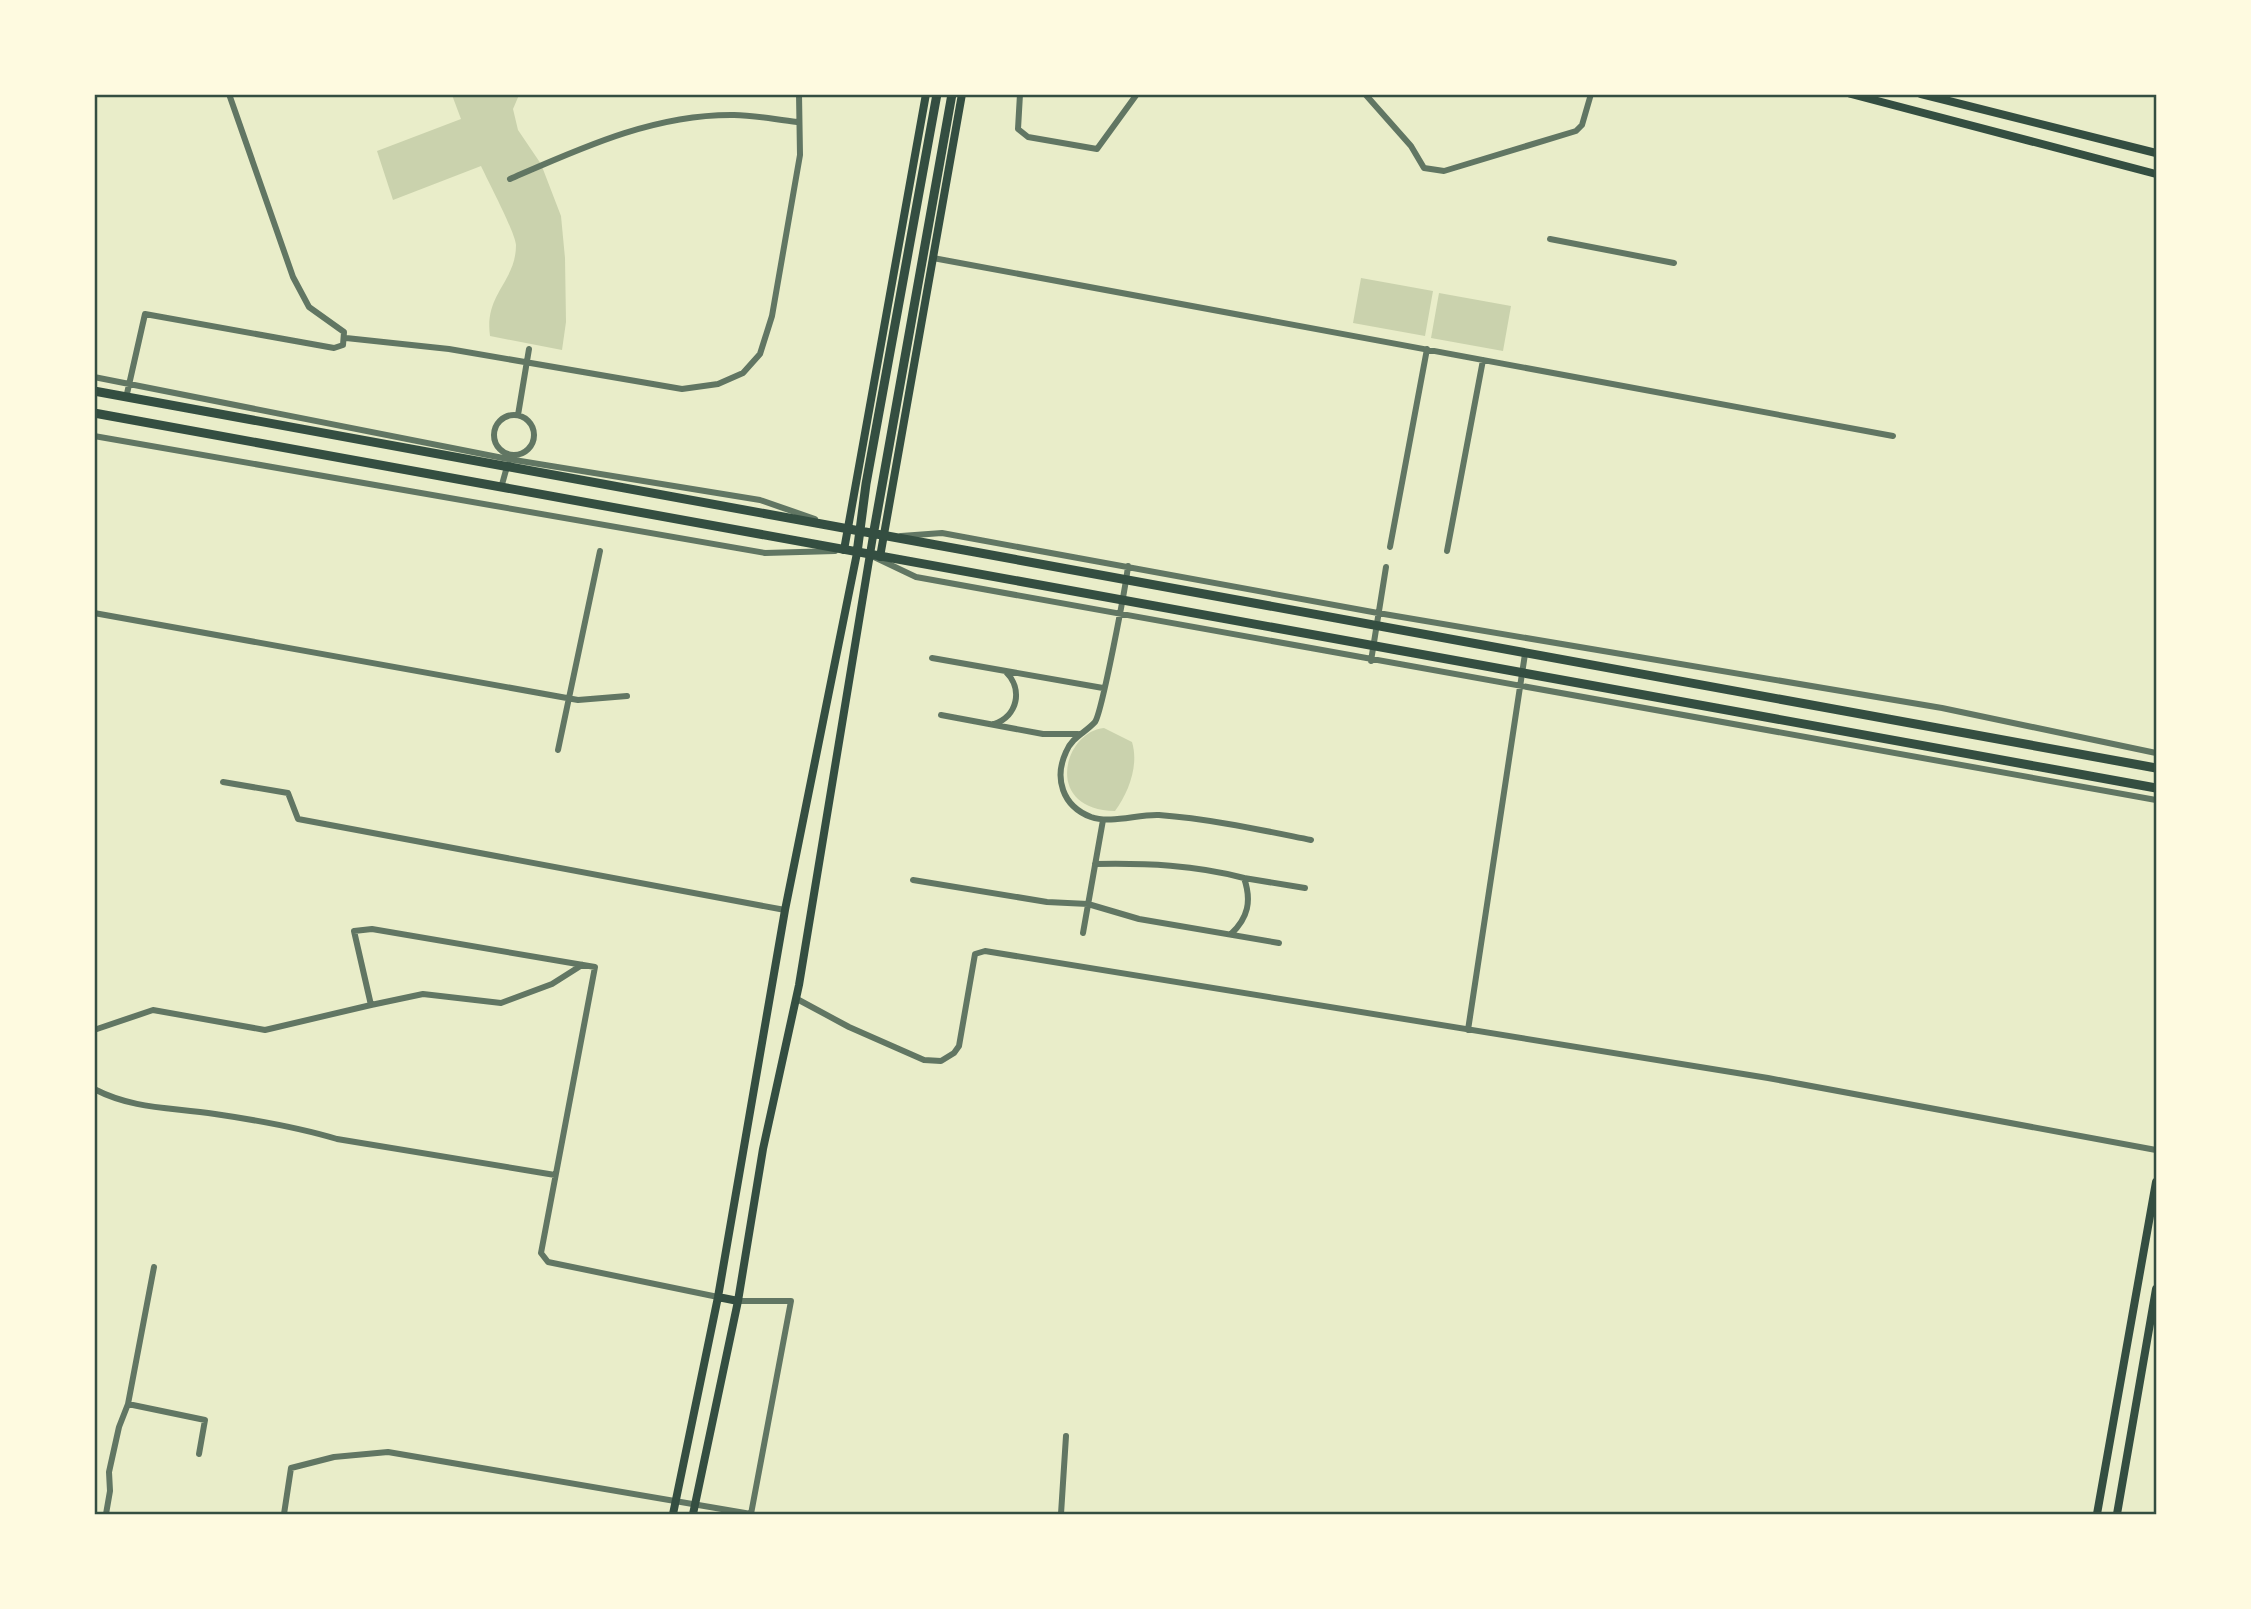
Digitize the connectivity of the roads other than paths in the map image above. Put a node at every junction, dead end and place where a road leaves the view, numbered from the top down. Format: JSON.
{"nodes":[{"id":1,"x":229,"y":94,"type":"edge"},
{"id":2,"x":799,"y":94,"type":"edge"},
{"id":3,"x":926,"y":94,"type":"edge"},
{"id":4,"x":937,"y":94,"type":"edge"},
{"id":5,"x":953,"y":94,"type":"edge"},
{"id":6,"x":962,"y":94,"type":"edge"},
{"id":7,"x":1020,"y":94,"type":"edge"},
{"id":8,"x":1137,"y":94,"type":"edge"},
{"id":9,"x":1365,"y":94,"type":"edge"},
{"id":10,"x":1591,"y":94,"type":"edge"},
{"id":11,"x":1851,"y":94,"type":"edge"},
{"id":12,"x":1921,"y":94,"type":"edge"},
{"id":13,"x":797,"y":122,"type":"junction"},
{"id":14,"x":2157,"y":153,"type":"edge"},
{"id":15,"x":2157,"y":174,"type":"edge"},
{"id":16,"x":510,"y":180,"type":"dead end"},
{"id":17,"x":1550,"y":239,"type":"dead end"},
{"id":18,"x":933,"y":258,"type":"junction"},
{"id":19,"x":1674,"y":263,"type":"dead end"},
{"id":20,"x":345,"y":338,"type":"junction"},
{"id":21,"x":529,"y":349,"type":"dead end"},
{"id":22,"x":1427,"y":349,"type":"junction"},
{"id":23,"x":1483,"y":360,"type":"junction"},
{"id":24,"x":526,"y":363,"type":"junction"},
{"id":25,"x":94,"y":377,"type":"edge"},
{"id":26,"x":130,"y":384,"type":"junction"},
{"id":27,"x":94,"y":391,"type":"edge"},
{"id":28,"x":126,"y":398,"type":"junction"},
{"id":29,"x":94,"y":413,"type":"edge"},
{"id":30,"x":518,"y":415,"type":"junction"},
{"id":31,"x":94,"y":436,"type":"edge"},
{"id":32,"x":1893,"y":436,"type":"dead end"},
{"id":33,"x":508,"y":461,"type":"junction"},
{"id":34,"x":502,"y":488,"type":"junction"},
{"id":35,"x":847,"y":531,"type":"junction"},
{"id":36,"x":860,"y":533,"type":"junction"},
{"id":37,"x":873,"y":536,"type":"junction"},
{"id":38,"x":883,"y":537,"type":"junction"},
{"id":39,"x":1390,"y":547,"type":"dead end"},
{"id":40,"x":844,"y":550,"type":"junction"},
{"id":41,"x":600,"y":551,"type":"dead end"},
{"id":42,"x":1447,"y":551,"type":"dead end"},
{"id":43,"x":857,"y":553,"type":"junction"},
{"id":44,"x":869,"y":555,"type":"junction"},
{"id":45,"x":880,"y":557,"type":"junction"},
{"id":46,"x":1128,"y":566,"type":"junction"},
{"id":47,"x":1386,"y":568,"type":"dead end"},
{"id":48,"x":1126,"y":582,"type":"junction"},
{"id":49,"x":1121,"y":601,"type":"junction"},
{"id":50,"x":1378,"y":612,"type":"junction"},
{"id":51,"x":94,"y":613,"type":"edge"},
{"id":52,"x":1118,"y":615,"type":"junction"},
{"id":53,"x":1375,"y":626,"type":"junction"},
{"id":54,"x":1372,"y":646,"type":"junction"},
{"id":55,"x":1525,"y":654,"type":"junction"},
{"id":56,"x":932,"y":658,"type":"dead end"},
{"id":57,"x":1371,"y":661,"type":"junction"},
{"id":58,"x":1005,"y":670,"type":"junction"},
{"id":59,"x":1523,"y":674,"type":"junction"},
{"id":60,"x":1103,"y":688,"type":"junction"},
{"id":61,"x":1521,"y":688,"type":"junction"},
{"id":62,"x":627,"y":696,"type":"dead end"},
{"id":63,"x":569,"y":698,"type":"junction"},
{"id":64,"x":941,"y":715,"type":"dead end"},
{"id":65,"x":990,"y":725,"type":"junction"},
{"id":66,"x":1078,"y":734,"type":"junction"},
{"id":67,"x":558,"y":750,"type":"dead end"},
{"id":68,"x":2157,"y":753,"type":"edge"},
{"id":69,"x":2157,"y":768,"type":"edge"},
{"id":70,"x":223,"y":782,"type":"dead end"},
{"id":71,"x":2157,"y":788,"type":"edge"},
{"id":72,"x":2157,"y":800,"type":"edge"},
{"id":73,"x":1103,"y":820,"type":"junction"},
{"id":74,"x":1311,"y":840,"type":"dead end"},
{"id":75,"x":1095,"y":864,"type":"junction"},
{"id":76,"x":1244,"y":878,"type":"junction"},
{"id":77,"x":913,"y":880,"type":"dead end"},
{"id":78,"x":1305,"y":888,"type":"dead end"},
{"id":79,"x":1088,"y":904,"type":"junction"},
{"id":80,"x":785,"y":910,"type":"junction"},
{"id":81,"x":1083,"y":933,"type":"dead end"},
{"id":82,"x":1231,"y":934,"type":"junction"},
{"id":83,"x":1279,"y":943,"type":"dead end"},
{"id":84,"x":582,"y":965,"type":"junction"},
{"id":85,"x":797,"y":999,"type":"junction"},
{"id":86,"x":370,"y":1004,"type":"junction"},
{"id":87,"x":94,"y":1030,"type":"edge"},
{"id":88,"x":1468,"y":1030,"type":"junction"},
{"id":89,"x":94,"y":1089,"type":"edge"},
{"id":90,"x":2157,"y":1150,"type":"edge"},
{"id":91,"x":555,"y":1175,"type":"junction"},
{"id":92,"x":2157,"y":1182,"type":"edge"},
{"id":93,"x":154,"y":1267,"type":"dead end"},
{"id":94,"x":2157,"y":1289,"type":"edge"},
{"id":95,"x":718,"y":1297,"type":"junction"},
{"id":96,"x":737,"y":1301,"type":"junction"},
{"id":97,"x":128,"y":1404,"type":"junction"},
{"id":98,"x":1066,"y":1436,"type":"dead end"},
{"id":99,"x":199,"y":1454,"type":"dead end"},
{"id":100,"x":675,"y":1502,"type":"junction"},
{"id":101,"x":694,"y":1510,"type":"edge"},
{"id":102,"x":106,"y":1514,"type":"edge"},
{"id":103,"x":284,"y":1514,"type":"edge"},
{"id":104,"x":673,"y":1514,"type":"edge"},
{"id":105,"x":751,"y":1514,"type":"edge"},
{"id":106,"x":1061,"y":1514,"type":"edge"},
{"id":107,"x":2097,"y":1514,"type":"edge"},
{"id":108,"x":2117,"y":1514,"type":"edge"}],
"edges":[{"from":1,"to":20,"type":"street"},
{"from":2,"to":13,"type":"street"},
{"from":3,"to":35,"type":"main road"},
{"from":4,"to":36,"type":"main road"},
{"from":5,"to":37,"type":"main road"},
{"from":6,"to":18,"type":"main road"},
{"from":7,"to":8,"type":"street"},
{"from":9,"to":10,"type":"street"},
{"from":11,"to":15,"type":"main road"},
{"from":12,"to":14,"type":"main road"},
{"from":13,"to":16,"type":"street"},
{"from":13,"to":24,"type":"street"},
{"from":17,"to":19,"type":"street"},
{"from":18,"to":22,"type":"street"},
{"from":18,"to":38,"type":"main road"},
{"from":20,"to":24,"type":"street"},
{"from":20,"to":26,"type":"street"},
{"from":21,"to":24,"type":"street"},
{"from":22,"to":23,"type":"street"},
{"from":22,"to":39,"type":"street"},
{"from":23,"to":32,"type":"street"},
{"from":23,"to":42,"type":"street"},
{"from":24,"to":30,"type":"street"},
{"from":25,"to":26,"type":"street"},
{"from":26,"to":28,"type":"street"},
{"from":26,"to":33,"type":"street"},
{"from":27,"to":28,"type":"main road"},
{"from":28,"to":33,"type":"main road"},
{"from":29,"to":34,"type":"main road"},
{"from":30,"to":33,"type":"street"},
{"from":30,"to":33,"type":"street"},
{"from":31,"to":40,"type":"street"},
{"from":33,"to":34,"type":"street"},
{"from":33,"to":35,"type":"main road"},
{"from":33,"to":35,"type":"street"},
{"from":34,"to":40,"type":"main road"},
{"from":35,"to":36,"type":"main road"},
{"from":35,"to":40,"type":"main road"},
{"from":36,"to":37,"type":"main road"},
{"from":36,"to":43,"type":"main road"},
{"from":37,"to":38,"type":"main road"},
{"from":37,"to":44,"type":"main road"},
{"from":38,"to":45,"type":"main road"},
{"from":38,"to":46,"type":"street"},
{"from":38,"to":48,"type":"main road"},
{"from":40,"to":43,"type":"main road"},
{"from":41,"to":63,"type":"street"},
{"from":43,"to":44,"type":"main road"},
{"from":43,"to":80,"type":"main road"},
{"from":44,"to":45,"type":"main road"},
{"from":44,"to":52,"type":"street"},
{"from":44,"to":85,"type":"main road"},
{"from":45,"to":49,"type":"main road"},
{"from":46,"to":48,"type":"street"},
{"from":46,"to":50,"type":"street"},
{"from":47,"to":50,"type":"street"},
{"from":48,"to":49,"type":"street"},
{"from":48,"to":53,"type":"main road"},
{"from":49,"to":52,"type":"street"},
{"from":49,"to":54,"type":"main road"},
{"from":50,"to":53,"type":"street"},
{"from":50,"to":68,"type":"street"},
{"from":51,"to":63,"type":"street"},
{"from":52,"to":57,"type":"street"},
{"from":52,"to":60,"type":"street"},
{"from":53,"to":54,"type":"street"},
{"from":53,"to":55,"type":"main road"},
{"from":54,"to":57,"type":"street"},
{"from":54,"to":59,"type":"main road"},
{"from":55,"to":59,"type":"street"},
{"from":55,"to":69,"type":"main road"},
{"from":56,"to":58,"type":"street"},
{"from":57,"to":61,"type":"street"},
{"from":58,"to":60,"type":"street"},
{"from":58,"to":65,"type":"street"},
{"from":59,"to":61,"type":"street"},
{"from":59,"to":71,"type":"main road"},
{"from":60,"to":66,"type":"street"},
{"from":61,"to":72,"type":"street"},
{"from":61,"to":88,"type":"street"},
{"from":62,"to":63,"type":"street"},
{"from":63,"to":67,"type":"street"},
{"from":64,"to":65,"type":"street"},
{"from":65,"to":66,"type":"street"},
{"from":66,"to":73,"type":"street"},
{"from":70,"to":80,"type":"street"},
{"from":73,"to":74,"type":"street"},
{"from":73,"to":75,"type":"street"},
{"from":75,"to":76,"type":"street"},
{"from":75,"to":79,"type":"street"},
{"from":76,"to":78,"type":"street"},
{"from":76,"to":82,"type":"street"},
{"from":77,"to":79,"type":"street"},
{"from":79,"to":81,"type":"street"},
{"from":79,"to":82,"type":"street"},
{"from":80,"to":95,"type":"main road"},
{"from":82,"to":83,"type":"street"},
{"from":84,"to":86,"type":"street"},
{"from":84,"to":86,"type":"street"},
{"from":84,"to":91,"type":"street"},
{"from":85,"to":88,"type":"street"},
{"from":85,"to":96,"type":"main road"},
{"from":86,"to":87,"type":"street"},
{"from":88,"to":90,"type":"street"},
{"from":89,"to":91,"type":"street"},
{"from":91,"to":95,"type":"street"},
{"from":92,"to":107,"type":"main road"},
{"from":93,"to":97,"type":"street"},
{"from":94,"to":108,"type":"main road"},
{"from":95,"to":96,"type":"main road"},
{"from":95,"to":100,"type":"main road"},
{"from":96,"to":101,"type":"main road"},
{"from":96,"to":105,"type":"street"},
{"from":97,"to":99,"type":"street"},
{"from":97,"to":102,"type":"street"},
{"from":98,"to":106,"type":"street"},
{"from":100,"to":101,"type":"street"},
{"from":100,"to":103,"type":"street"},
{"from":100,"to":104,"type":"main road"},
{"from":101,"to":105,"type":"street"}]}
